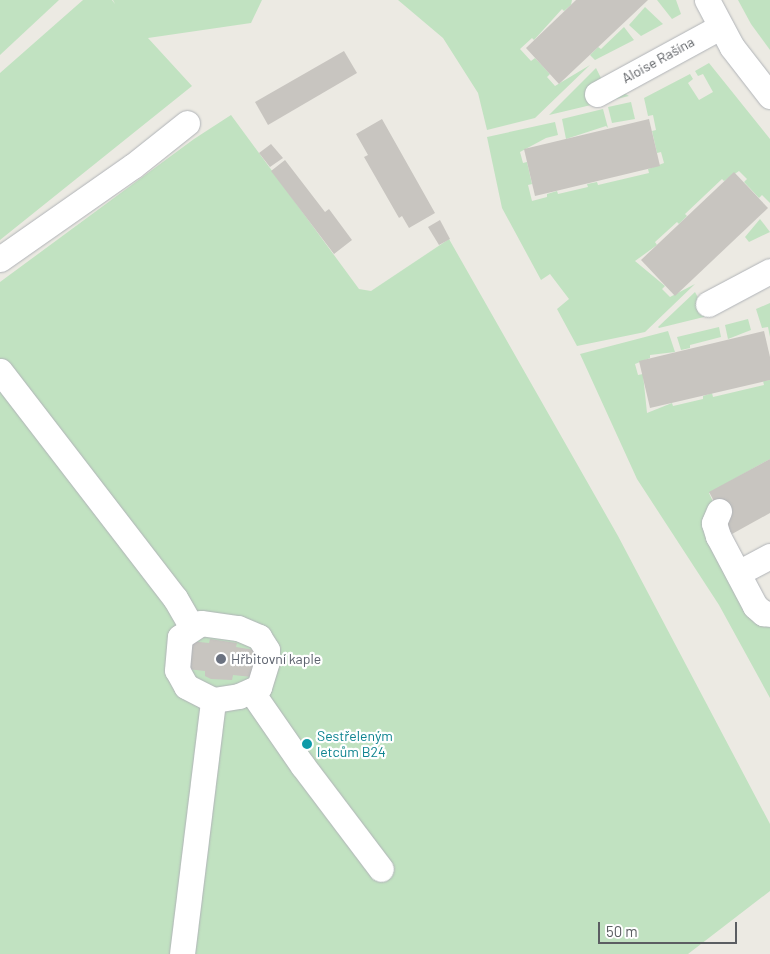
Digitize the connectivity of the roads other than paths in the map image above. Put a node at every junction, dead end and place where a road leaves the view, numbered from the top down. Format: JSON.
{"nodes":[{"id":1,"x":707,"y":0,"type":"edge"},
{"id":2,"x":720,"y":27,"type":"junction"},
{"id":3,"x":596,"y":94,"type":"dead end"},
{"id":4,"x":770,"y":96,"type":"edge"},
{"id":5,"x":187,"y":123,"type":"dead end"},
{"id":6,"x":0,"y":259,"type":"edge"},
{"id":7,"x":770,"y":271,"type":"edge"},
{"id":8,"x":708,"y":304,"type":"dead end"},
{"id":9,"x":0,"y":371,"type":"edge"},
{"id":10,"x":719,"y":512,"type":"dead end"},
{"id":11,"x":770,"y":556,"type":"edge"},
{"id":12,"x":738,"y":573,"type":"junction"},
{"id":13,"x":770,"y":614,"type":"edge"},
{"id":14,"x":192,"y":627,"type":"junction"},
{"id":15,"x":251,"y":691,"type":"junction"},
{"id":16,"x":212,"y":700,"type":"junction"},
{"id":17,"x":381,"y":869,"type":"dead end"},
{"id":18,"x":182,"y":954,"type":"edge"}],
"edges":[{"from":1,"to":2,"type":"street"},
{"from":2,"to":3,"type":"street","name":"Aloise Rašína"},
{"from":2,"to":4,"type":"street"},
{"from":5,"to":6,"type":"street"},
{"from":7,"to":8,"type":"street"},
{"from":9,"to":14,"type":"street"},
{"from":10,"to":12,"type":"street"},
{"from":11,"to":12,"type":"street"},
{"from":12,"to":13,"type":"street"},
{"from":14,"to":15,"type":"street"},
{"from":14,"to":16,"type":"street"},
{"from":15,"to":16,"type":"street"},
{"from":15,"to":17,"type":"street"},
{"from":16,"to":18,"type":"street"}]}
